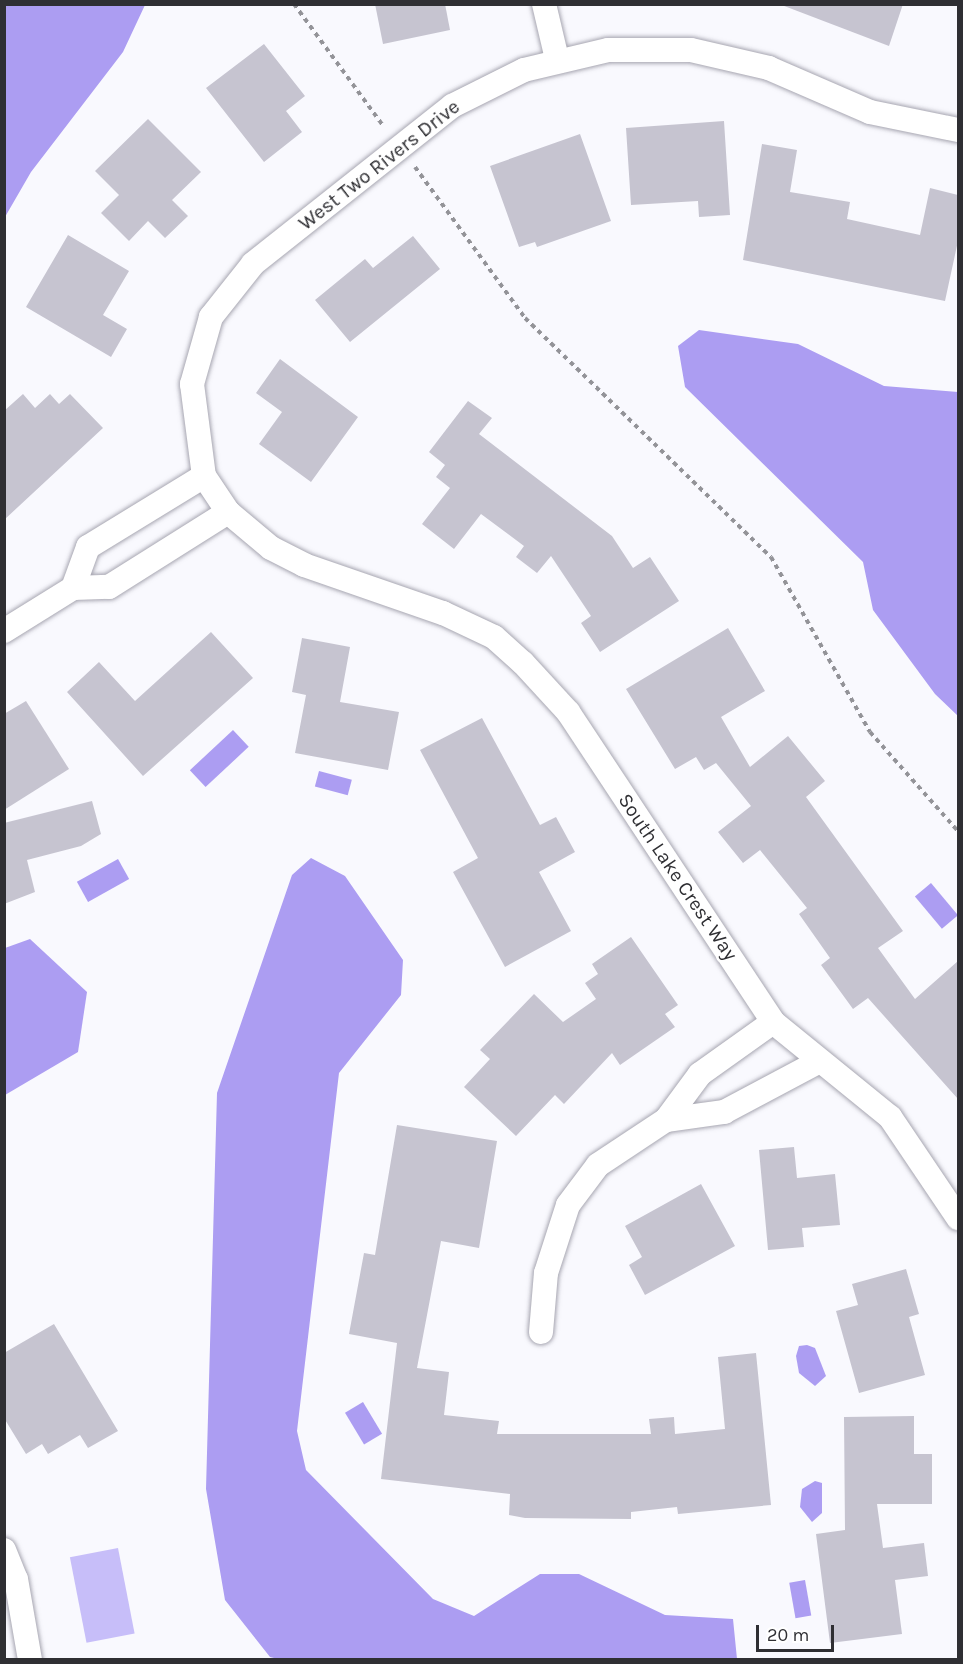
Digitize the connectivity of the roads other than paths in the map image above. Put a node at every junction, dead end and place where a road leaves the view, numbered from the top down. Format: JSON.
{"nodes":[{"id":1,"x":544,"y":4,"type":"edge"},
{"id":2,"x":557,"y":59,"type":"junction"},
{"id":3,"x":958,"y":130,"type":"edge"},
{"id":4,"x":204,"y":476,"type":"junction"},
{"id":5,"x":228,"y":512,"type":"junction"},
{"id":6,"x":361,"y":586,"type":"joint"},
{"id":7,"x":73,"y":588,"type":"junction"},
{"id":8,"x":4,"y":631,"type":"edge"},
{"id":9,"x":773,"y":1022,"type":"junction"},
{"id":10,"x":818,"y":1062,"type":"junction"},
{"id":11,"x":666,"y":1120,"type":"junction"},
{"id":12,"x":958,"y":1218,"type":"edge"},
{"id":13,"x":541,"y":1332,"type":"dead end"},
{"id":14,"x":4,"y":1550,"type":"edge"},
{"id":15,"x":30,"y":1659,"type":"edge"}],
"edges":[{"from":1,"to":2,"type":"street"},
{"from":2,"to":3,"type":"street","name":"West Two Rivers Drive"},
{"from":2,"to":4,"type":"street","name":"West Two Rivers Drive"},
{"from":4,"to":5,"type":"street","name":"West Two Rivers Drive"},
{"from":4,"to":7,"type":"street"},
{"from":5,"to":6,"type":"street","name":"West Two Rivers Drive"},
{"from":5,"to":7,"type":"street"},
{"from":6,"to":9,"type":"street","name":"South Lake Crest Way"},
{"from":7,"to":8,"type":"street"},
{"from":9,"to":10,"type":"street","name":"South Lake Crest Way"},
{"from":9,"to":11,"type":"street"},
{"from":10,"to":11,"type":"street"},
{"from":10,"to":12,"type":"street","name":"South Lake Crest Way"},
{"from":11,"to":13,"type":"street"},
{"from":14,"to":15,"type":"street"}]}
